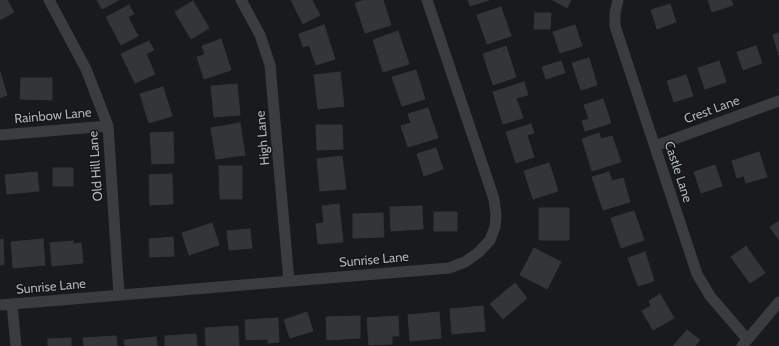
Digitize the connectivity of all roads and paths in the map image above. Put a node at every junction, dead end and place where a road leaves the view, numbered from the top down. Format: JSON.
{"nodes":[{"id":1,"x":49,"y":0,"type":"edge"},
{"id":2,"x":241,"y":0,"type":"edge"},
{"id":3,"x":428,"y":0,"type":"edge"},
{"id":4,"x":618,"y":0,"type":"edge"},
{"id":5,"x":779,"y":101,"type":"edge"},
{"id":6,"x":108,"y":126,"type":"junction"},
{"id":7,"x":0,"y":135,"type":"edge"},
{"id":8,"x":655,"y":146,"type":"junction"},
{"id":9,"x":289,"y":281,"type":"junction"},
{"id":10,"x":119,"y":295,"type":"junction"},
{"id":11,"x":779,"y":302,"type":"edge"},
{"id":12,"x":12,"y":304,"type":"junction"},
{"id":13,"x":0,"y":305,"type":"edge"},
{"id":14,"x":744,"y":342,"type":"edge"},
{"id":15,"x":16,"y":346,"type":"edge"}],
"edges":[{"from":1,"to":6,"type":"street","name":"Old Hill Lane"},
{"from":2,"to":9,"type":"street","name":"High Lane"},
{"from":3,"to":9,"type":"street","name":"Sunrise Lane"},
{"from":4,"to":8,"type":"street","name":"Castle Lane"},
{"from":5,"to":8,"type":"street","name":"Crest Lane"},
{"from":6,"to":7,"type":"street","name":"Rainbow Lane"},
{"from":6,"to":10,"type":"street","name":"Old Hill Lane"},
{"from":8,"to":14,"type":"street","name":"Castle Lane"},
{"from":9,"to":10,"type":"street","name":"Sunrise Lane"},
{"from":10,"to":12,"type":"street","name":"Sunrise Lane"},
{"from":11,"to":14,"type":"street"},
{"from":12,"to":13,"type":"street","name":"Sunrise Lane"},
{"from":12,"to":15,"type":"street"}]}
